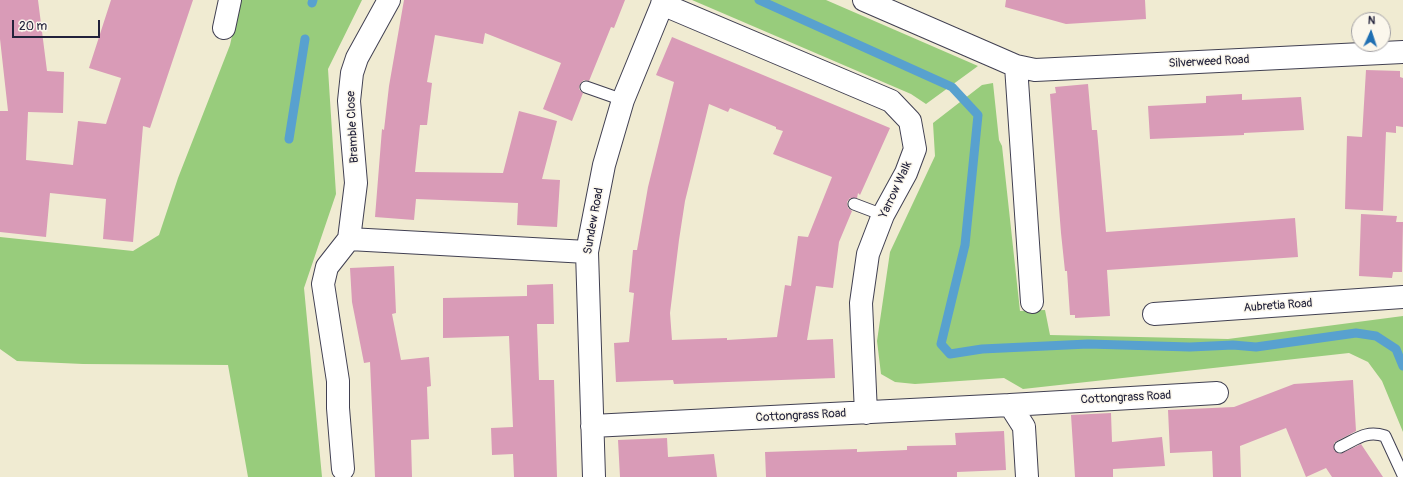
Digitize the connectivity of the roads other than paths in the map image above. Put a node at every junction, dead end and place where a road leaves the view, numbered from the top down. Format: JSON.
{"nodes":[{"id":1,"x":230,"y":0,"type":"edge"},
{"id":2,"x":389,"y":0,"type":"edge"},
{"id":3,"x":864,"y":0,"type":"edge"},
{"id":4,"x":663,"y":2,"type":"edge"},
{"id":5,"x":224,"y":28,"type":"dead end"},
{"id":6,"x":1403,"y":52,"type":"edge"},
{"id":7,"x":1016,"y":66,"type":"junction"},
{"id":8,"x":586,"y":87,"type":"dead end"},
{"id":9,"x":623,"y":100,"type":"junction"},
{"id":10,"x":854,"y":204,"type":"dead end"},
{"id":11,"x":883,"y":215,"type":"junction"},
{"id":12,"x":349,"y":239,"type":"junction"},
{"id":13,"x":587,"y":252,"type":"junction"},
{"id":14,"x":1403,"y":297,"type":"edge"},
{"id":15,"x":1032,"y":302,"type":"dead end"},
{"id":16,"x":1154,"y":314,"type":"dead end"},
{"id":17,"x":1217,"y":393,"type":"dead end"},
{"id":18,"x":1010,"y":406,"type":"junction"},
{"id":19,"x":866,"y":413,"type":"junction"},
{"id":20,"x":592,"y":426,"type":"junction"},
{"id":21,"x":1340,"y":447,"type":"dead end"},
{"id":22,"x":343,"y":469,"type":"dead end"},
{"id":23,"x":1403,"y":475,"type":"edge"},
{"id":24,"x":594,"y":477,"type":"edge"},
{"id":25,"x":1027,"y":477,"type":"edge"}],
"edges":[{"from":1,"to":5,"type":"street"},
{"from":2,"to":12,"type":"street","name":"Bramble Close"},
{"from":3,"to":7,"type":"street","name":"Silverweed Road"},
{"from":4,"to":9,"type":"street","name":"Sundew Road"},
{"from":4,"to":11,"type":"street","name":"Yarrow Walk"},
{"from":6,"to":7,"type":"street","name":"Silverweed Road"},
{"from":7,"to":15,"type":"street"},
{"from":8,"to":9,"type":"lane"},
{"from":9,"to":13,"type":"street","name":"Sundew Road"},
{"from":10,"to":11,"type":"lane"},
{"from":11,"to":19,"type":"street","name":"Yarrow Walk"},
{"from":12,"to":13,"type":"street"},
{"from":12,"to":22,"type":"street"},
{"from":13,"to":20,"type":"street","name":"Sundew Road"},
{"from":14,"to":16,"type":"street","name":"Aubretia Road"},
{"from":17,"to":18,"type":"street","name":"Cottongrass Road"},
{"from":18,"to":19,"type":"street","name":"Cottongrass Road"},
{"from":18,"to":25,"type":"street"},
{"from":19,"to":20,"type":"street","name":"Cottongrass Road"},
{"from":20,"to":24,"type":"street","name":"Sundew Road"},
{"from":21,"to":23,"type":"lane"}]}
